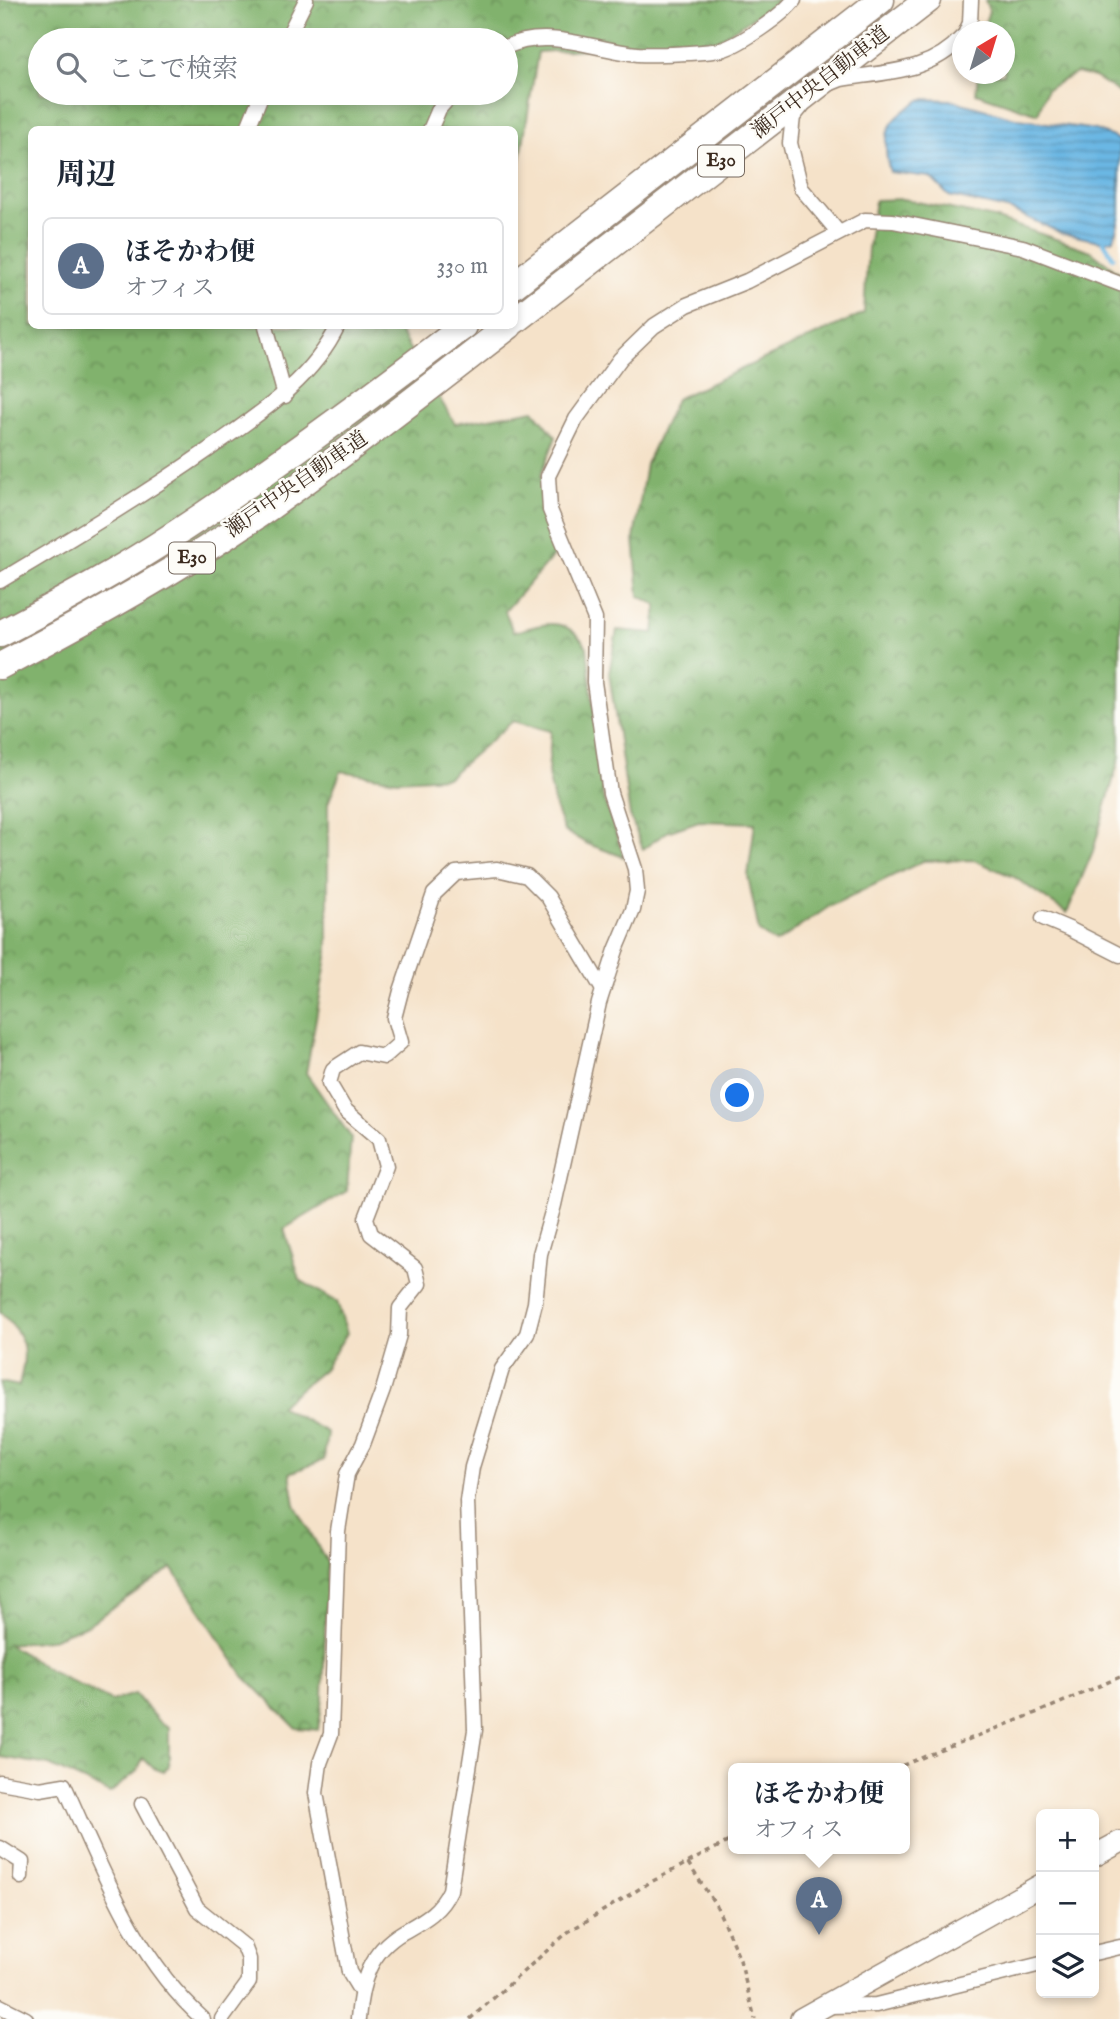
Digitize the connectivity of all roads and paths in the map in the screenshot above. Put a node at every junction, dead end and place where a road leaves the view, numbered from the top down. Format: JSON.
{"nodes":[{"id":1,"x":306,"y":0,"type":"edge"},
{"id":2,"x":794,"y":0,"type":"edge"},
{"id":3,"x":881,"y":0,"type":"edge"},
{"id":4,"x":928,"y":0,"type":"edge"},
{"id":5,"x":971,"y":0,"type":"edge"},
{"id":6,"x":970,"y":21,"type":"edge"},
{"id":7,"x":292,"y":28,"type":"edge"},
{"id":8,"x":518,"y":41,"type":"edge"},
{"id":9,"x":952,"y":49,"type":"edge"},
{"id":10,"x":256,"y":105,"type":"edge"},
{"id":11,"x":442,"y":105,"type":"edge"},
{"id":12,"x":249,"y":126,"type":"edge"},
{"id":13,"x":432,"y":126,"type":"edge"},
{"id":14,"x":839,"y":233,"type":"junction"},
{"id":15,"x":518,"y":282,"type":"edge"},
{"id":16,"x":1120,"y":284,"type":"edge"},
{"id":17,"x":518,"y":318,"type":"edge"},
{"id":18,"x":267,"y":329,"type":"edge"},
{"id":19,"x":336,"y":329,"type":"edge"},
{"id":20,"x":459,"y":329,"type":"edge"},
{"id":21,"x":505,"y":329,"type":"edge"},
{"id":22,"x":285,"y":396,"type":"junction"},
{"id":23,"x":0,"y":581,"type":"edge"},
{"id":24,"x":0,"y":635,"type":"edge"},
{"id":25,"x":0,"y":666,"type":"edge"},
{"id":26,"x":1043,"y":918,"type":"dead end"},
{"id":27,"x":1120,"y":955,"type":"edge"},
{"id":28,"x":603,"y":990,"type":"junction"},
{"id":29,"x":1120,"y":1677,"type":"edge"},
{"id":30,"x":908,"y":1763,"type":"edge"},
{"id":31,"x":0,"y":1782,"type":"edge"},
{"id":32,"x":142,"y":1804,"type":"dead end"},
{"id":33,"x":728,"y":1842,"type":"edge"},
{"id":34,"x":1120,"y":1842,"type":"edge"},
{"id":35,"x":0,"y":1848,"type":"edge"},
{"id":36,"x":1099,"y":1853,"type":"edge"},
{"id":37,"x":688,"y":1863,"type":"junction"},
{"id":38,"x":21,"y":1877,"type":"dead end"},
{"id":39,"x":1036,"y":1888,"type":"edge"},
{"id":40,"x":1120,"y":1948,"type":"edge"},
{"id":41,"x":1099,"y":1952,"type":"edge"},
{"id":42,"x":1036,"y":1965,"type":"edge"},
{"id":43,"x":360,"y":1990,"type":"junction"},
{"id":44,"x":0,"y":2006,"type":"edge"},
{"id":45,"x":824,"y":2006,"type":"junction"},
{"id":46,"x":26,"y":2019,"type":"edge"},
{"id":47,"x":203,"y":2019,"type":"edge"},
{"id":48,"x":222,"y":2019,"type":"edge"},
{"id":49,"x":358,"y":2019,"type":"edge"},
{"id":50,"x":470,"y":2019,"type":"edge"},
{"id":51,"x":755,"y":2019,"type":"edge"},
{"id":52,"x":801,"y":2019,"type":"edge"}],
"edges":[{"from":1,"to":7,"type":"street"},
{"from":2,"to":8,"type":"street"},
{"from":3,"to":15,"type":"highway","name":"瀬戸中央自動車道","number":"E30"},
{"from":4,"to":17,"type":"highway","name":"瀬戸中央自動車道","number":"E30"},
{"from":5,"to":6,"type":"street"},
{"from":9,"to":14,"type":"street"},
{"from":10,"to":12,"type":"street"},
{"from":11,"to":13,"type":"street"},
{"from":14,"to":16,"type":"street"},
{"from":14,"to":28,"type":"street"},
{"from":18,"to":22,"type":"street"},
{"from":19,"to":22,"type":"street"},
{"from":20,"to":24,"type":"highway","name":"瀬戸中央自動車道","number":"E30"},
{"from":21,"to":25,"type":"highway","name":"瀬戸中央自動車道","number":"E30"},
{"from":22,"to":23,"type":"street"},
{"from":26,"to":27,"type":"street"},
{"from":28,"to":43,"type":"street"},
{"from":28,"to":43,"type":"street"},
{"from":29,"to":30,"type":"path"},
{"from":31,"to":47,"type":"street"},
{"from":32,"to":48,"type":"street"},
{"from":33,"to":37,"type":"path"},
{"from":34,"to":36,"type":"street"},
{"from":35,"to":38,"type":"street"},
{"from":37,"to":50,"type":"path"},
{"from":37,"to":51,"type":"path"},
{"from":39,"to":45,"type":"street"},
{"from":40,"to":41,"type":"street"},
{"from":42,"to":45,"type":"street"},
{"from":43,"to":49,"type":"street"},
{"from":44,"to":46,"type":"street"},
{"from":45,"to":52,"type":"street"}]}
